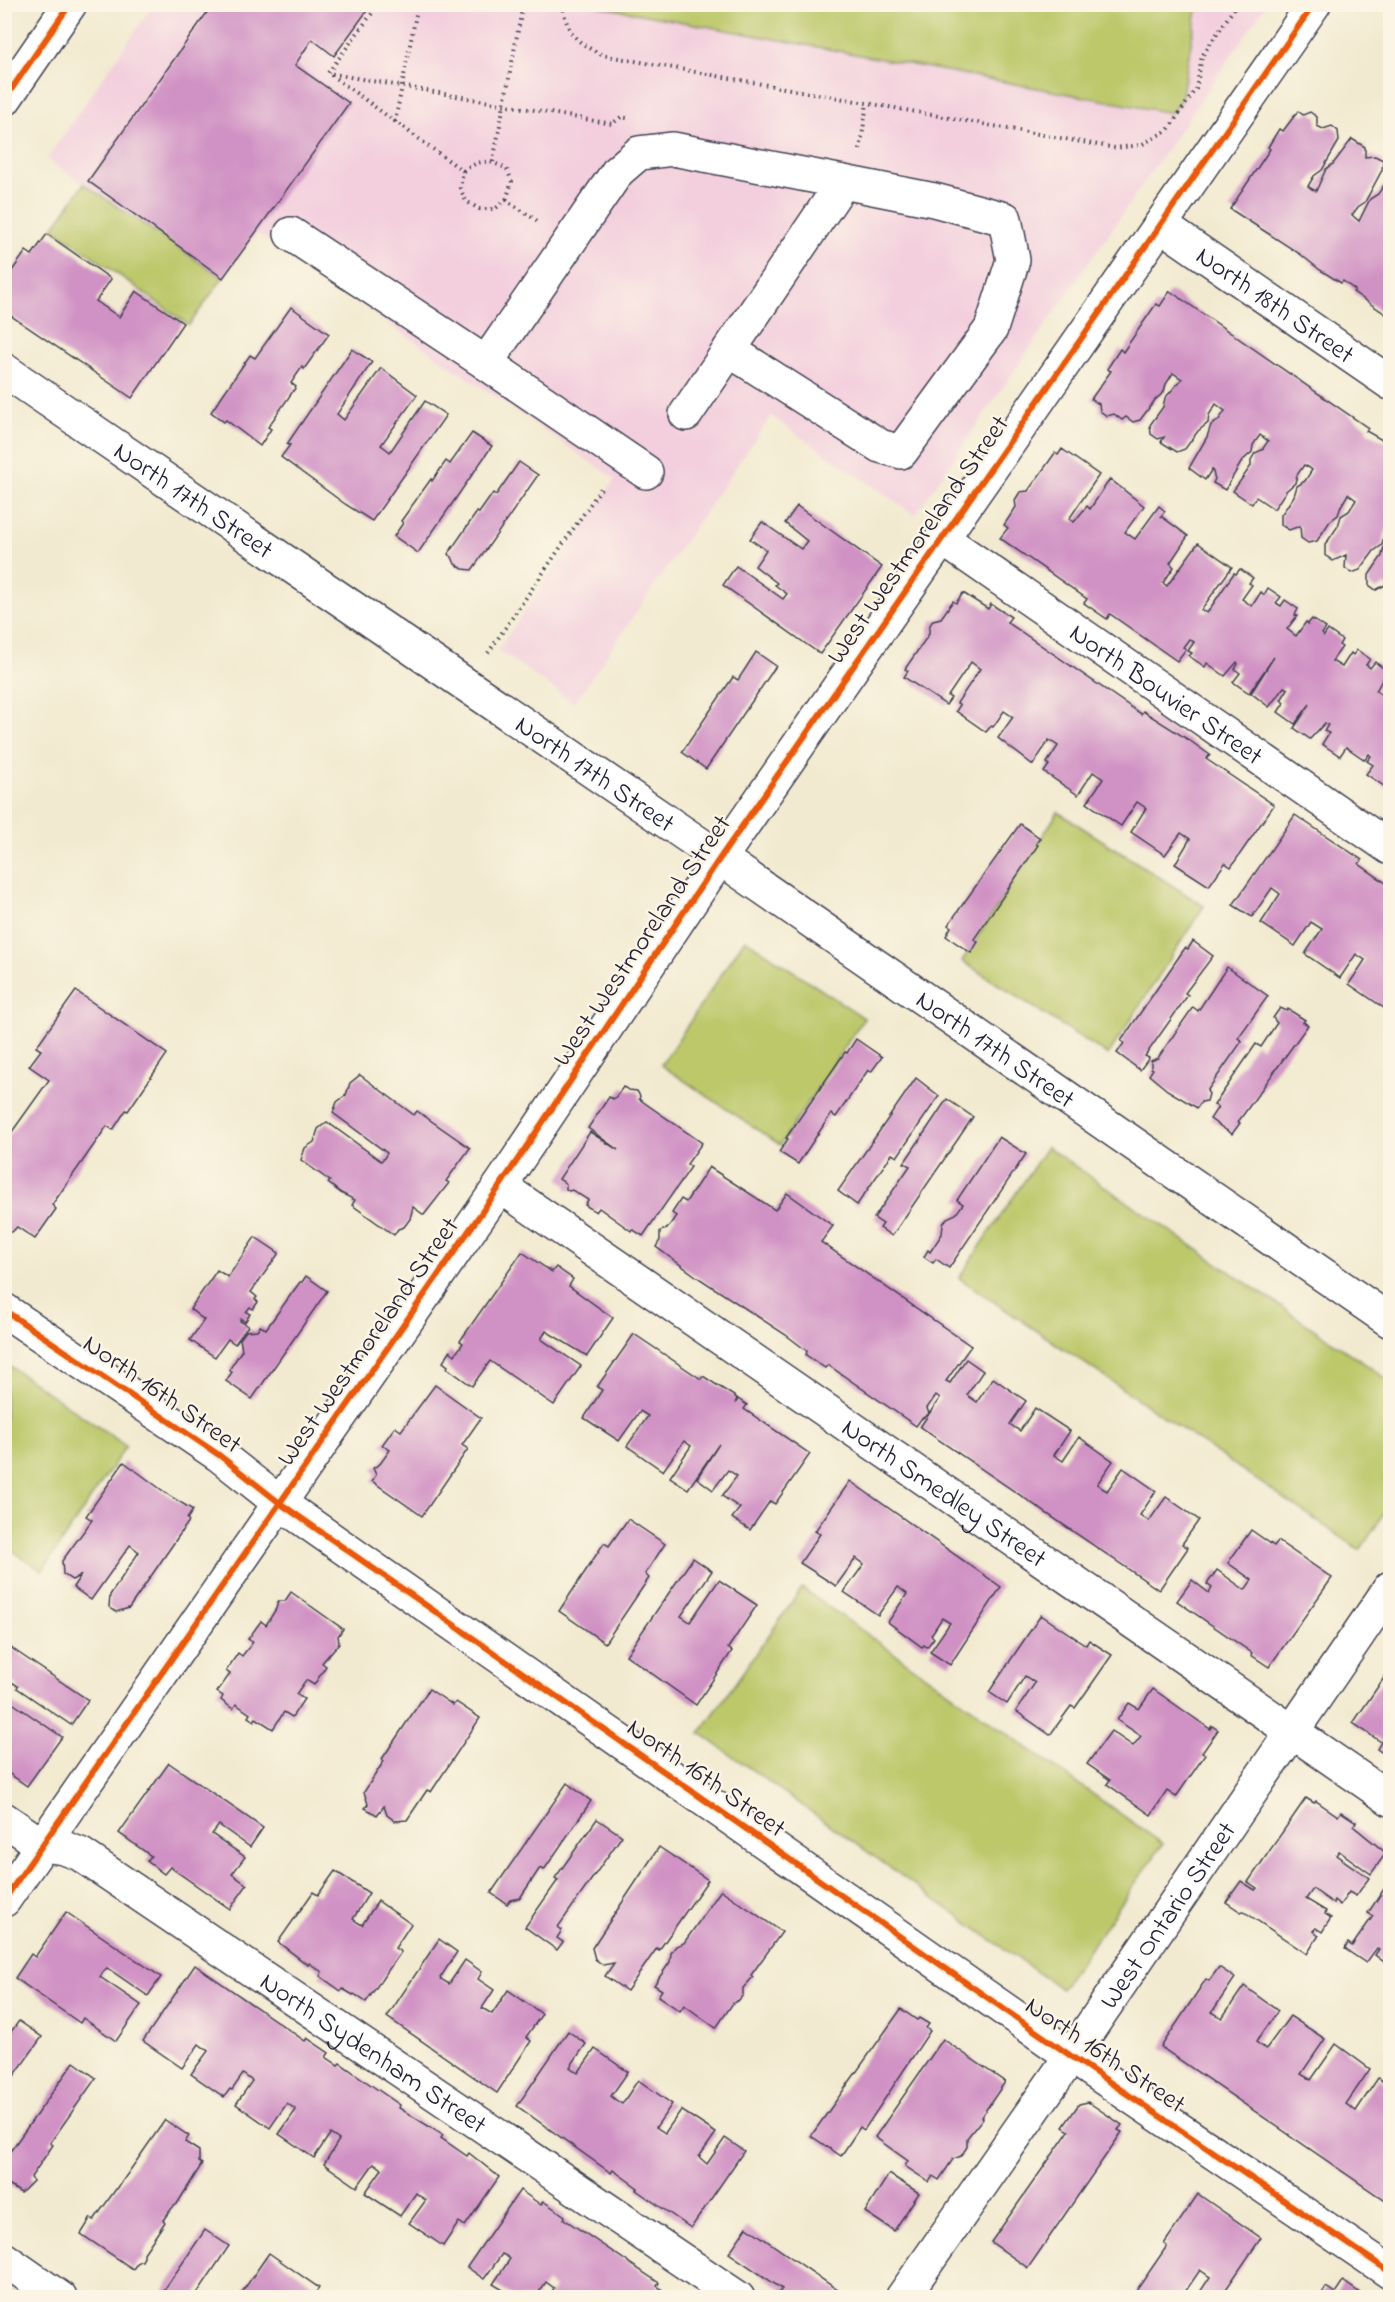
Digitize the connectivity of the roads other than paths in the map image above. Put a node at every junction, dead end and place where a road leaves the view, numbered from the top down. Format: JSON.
{"nodes":[{"id":1,"x":70,"y":4,"type":"edge"},
{"id":2,"x":1314,"y":4,"type":"edge"},
{"id":3,"x":4,"y":100,"type":"edge"},
{"id":4,"x":851,"y":170,"type":"junction"},
{"id":5,"x":1162,"y":225,"type":"junction"},
{"id":6,"x":291,"y":234,"type":"dead end"},
{"id":7,"x":729,"y":350,"type":"junction"},
{"id":8,"x":486,"y":363,"type":"junction"},
{"id":9,"x":4,"y":370,"type":"edge"},
{"id":10,"x":1390,"y":383,"type":"edge"},
{"id":11,"x":686,"y":414,"type":"dead end"},
{"id":12,"x":646,"y":472,"type":"dead end"},
{"id":13,"x":943,"y":539,"type":"junction"},
{"id":14,"x":1390,"y":848,"type":"edge"},
{"id":15,"x":720,"y":858,"type":"junction"},
{"id":16,"x":500,"y":1186,"type":"junction"},
{"id":17,"x":4,"y":1310,"type":"edge"},
{"id":18,"x":1390,"y":1321,"type":"edge"},
{"id":19,"x":281,"y":1504,"type":"junction"},
{"id":20,"x":1390,"y":1588,"type":"edge"},
{"id":21,"x":1293,"y":1731,"type":"junction"},
{"id":22,"x":1390,"y":1799,"type":"edge"},
{"id":23,"x":4,"y":1819,"type":"edge"},
{"id":24,"x":42,"y":1845,"type":"junction"},
{"id":25,"x":4,"y":1900,"type":"edge"},
{"id":26,"x":1071,"y":2056,"type":"junction"},
{"id":27,"x":4,"y":2259,"type":"edge"},
{"id":28,"x":1390,"y":2272,"type":"edge"},
{"id":29,"x":60,"y":2298,"type":"edge"},
{"id":30,"x":738,"y":2298,"type":"edge"},
{"id":31,"x":902,"y":2298,"type":"edge"}],
"edges":[{"from":1,"to":3,"type":"street"},
{"from":2,"to":5,"type":"street","name":"West Westmoreland Street"},
{"from":4,"to":7,"type":"street"},
{"from":4,"to":7,"type":"street"},
{"from":4,"to":8,"type":"street"},
{"from":5,"to":10,"type":"street","name":"North 18th Street"},
{"from":5,"to":13,"type":"street","name":"West Westmoreland Street"},
{"from":6,"to":8,"type":"street"},
{"from":7,"to":11,"type":"street"},
{"from":8,"to":12,"type":"street"},
{"from":9,"to":15,"type":"street","name":"North 17th Street"},
{"from":13,"to":14,"type":"street","name":"North Bouvier Street"},
{"from":13,"to":15,"type":"street","name":"West Westmoreland Street"},
{"from":15,"to":16,"type":"street","name":"West Westmoreland Street"},
{"from":15,"to":18,"type":"street","name":"North 17th Street"},
{"from":16,"to":19,"type":"street","name":"West Westmoreland Street"},
{"from":16,"to":21,"type":"street","name":"North Smedley Street"},
{"from":17,"to":19,"type":"street","name":"North 16th Street"},
{"from":19,"to":24,"type":"street","name":"West Westmoreland Street"},
{"from":19,"to":26,"type":"street","name":"North 16th Street"},
{"from":20,"to":21,"type":"street","name":"West Ontario Street"},
{"from":21,"to":22,"type":"street","name":"North Smedley Street"},
{"from":21,"to":26,"type":"street","name":"West Ontario Street"},
{"from":23,"to":24,"type":"street","name":"North Sydenham Street"},
{"from":24,"to":25,"type":"street","name":"West Westmoreland Street"},
{"from":24,"to":30,"type":"street","name":"North Sydenham Street"},
{"from":26,"to":28,"type":"street","name":"North 16th Street"},
{"from":26,"to":31,"type":"street","name":"West Ontario Street"},
{"from":27,"to":29,"type":"street"}]}
